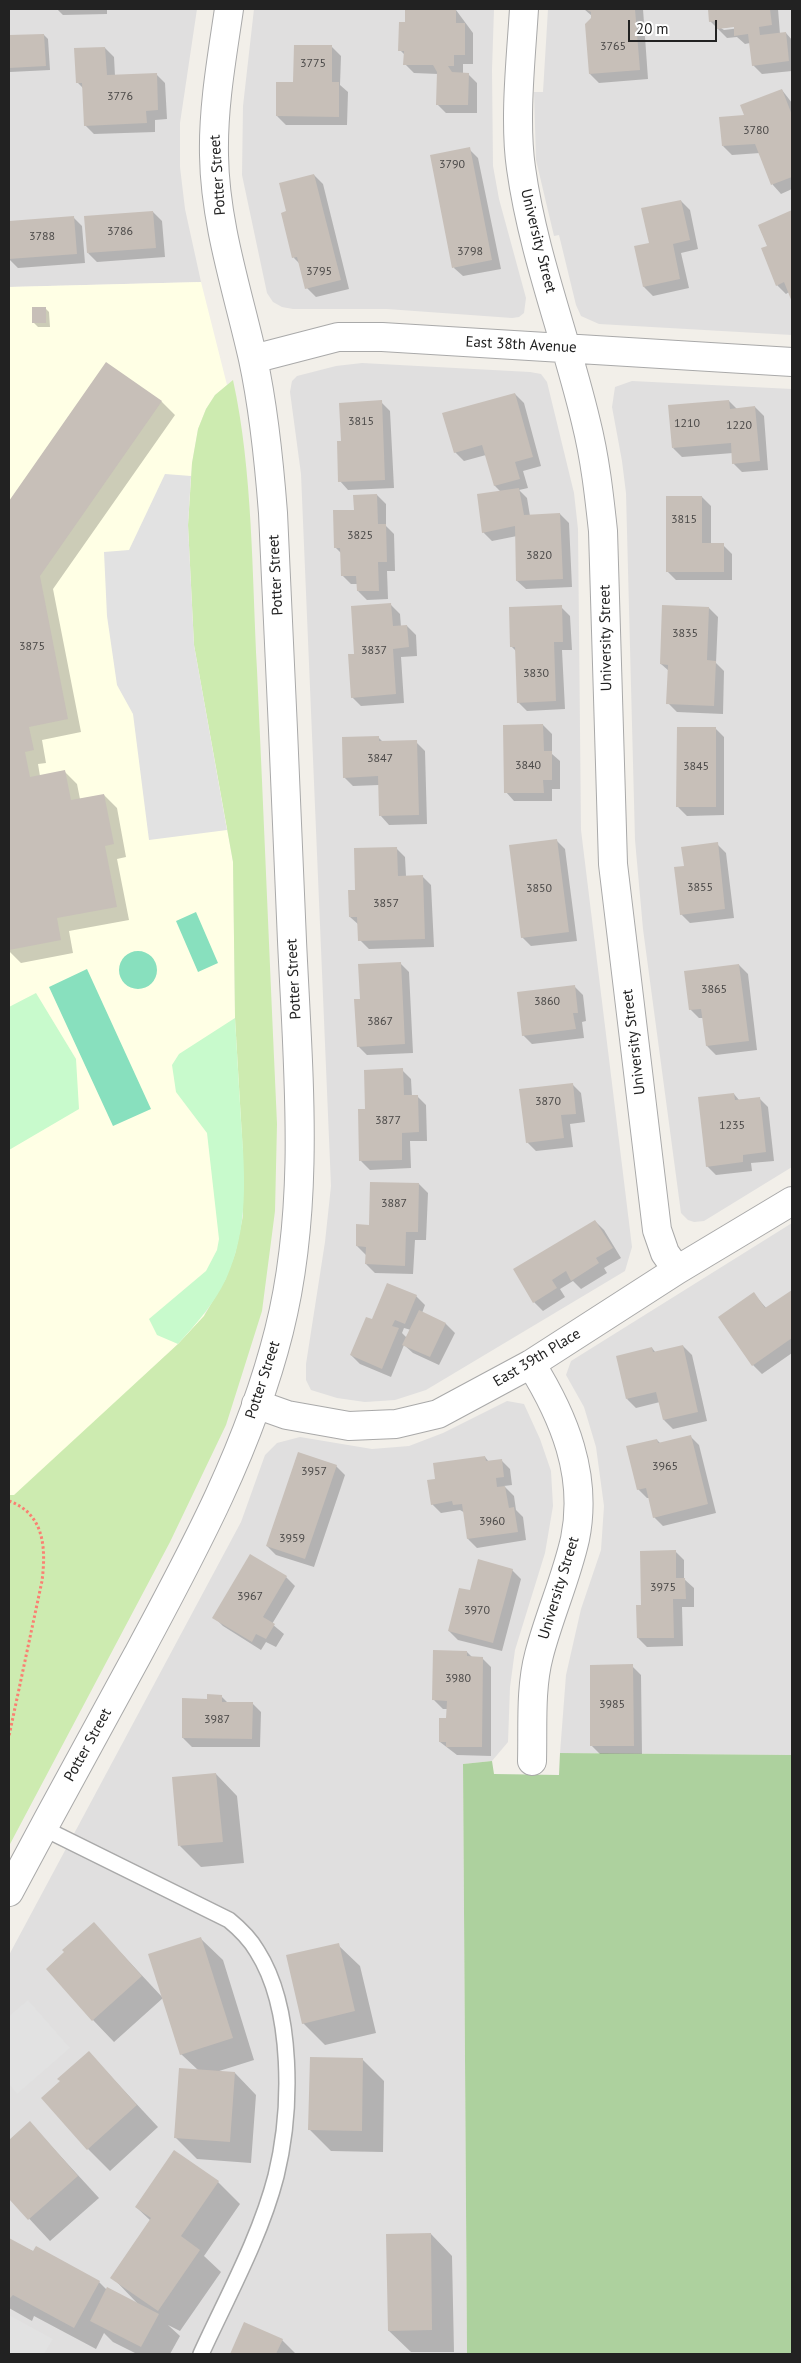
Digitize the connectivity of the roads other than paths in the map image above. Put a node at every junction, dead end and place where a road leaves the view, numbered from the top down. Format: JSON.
{"nodes":[{"id":1,"x":229,"y":9,"type":"edge"},
{"id":2,"x":524,"y":9,"type":"edge"},
{"id":3,"x":566,"y":347,"type":"junction"},
{"id":4,"x":253,"y":359,"type":"junction"},
{"id":5,"x":792,"y":362,"type":"edge"},
{"id":6,"x":792,"y":1201,"type":"edge"},
{"id":7,"x":677,"y":1270,"type":"junction"},
{"id":8,"x":531,"y":1364,"type":"junction"},
{"id":9,"x":256,"y":1404,"type":"junction"},
{"id":10,"x":532,"y":1761,"type":"dead end"},
{"id":11,"x":43,"y":1828,"type":"junction"},
{"id":12,"x":9,"y":1892,"type":"edge"},
{"id":13,"x":201,"y":2354,"type":"edge"}],
"edges":[{"from":1,"to":4,"type":"street","name":"Potter Street"},
{"from":2,"to":3,"type":"street","name":"University Street"},
{"from":3,"to":4,"type":"street","name":"East 38th Avenue"},
{"from":3,"to":5,"type":"street","name":"East 38th Avenue"},
{"from":3,"to":7,"type":"street","name":"University Street"},
{"from":4,"to":9,"type":"street","name":"Potter Street"},
{"from":6,"to":7,"type":"street","name":"East 39th Place"},
{"from":7,"to":8,"type":"street","name":"East 39th Place"},
{"from":8,"to":9,"type":"street","name":"East 39th Place"},
{"from":8,"to":10,"type":"street","name":"University Street"},
{"from":9,"to":11,"type":"street","name":"Potter Street"},
{"from":11,"to":12,"type":"street","name":"Potter Street"},
{"from":11,"to":13,"type":"lane"}]}
